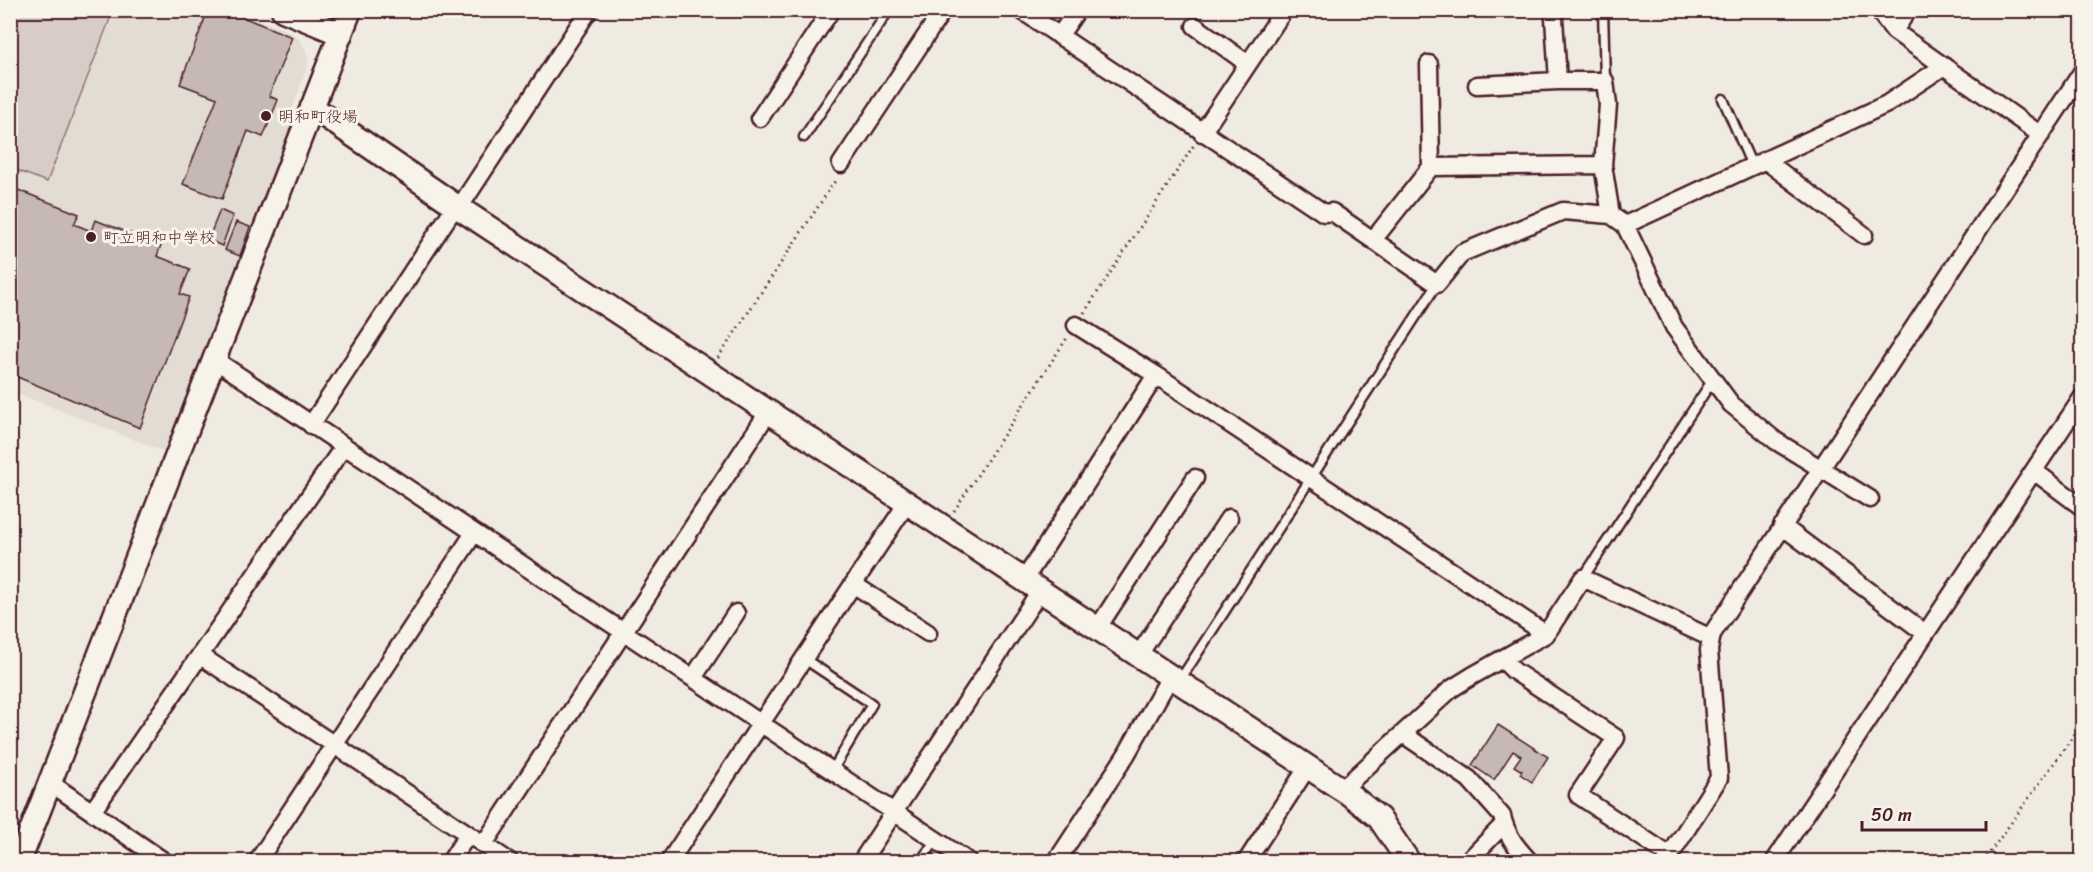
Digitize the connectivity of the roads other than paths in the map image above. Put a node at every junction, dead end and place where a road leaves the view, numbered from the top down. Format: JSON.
{"nodes":[{"id":1,"x":283,"y":10,"type":"edge"},
{"id":2,"x":350,"y":10,"type":"edge"},
{"id":3,"x":589,"y":10,"type":"edge"},
{"id":4,"x":831,"y":10,"type":"edge"},
{"id":5,"x":889,"y":10,"type":"edge"},
{"id":6,"x":943,"y":10,"type":"edge"},
{"id":7,"x":1021,"y":10,"type":"edge"},
{"id":8,"x":1077,"y":10,"type":"edge"},
{"id":9,"x":1284,"y":10,"type":"edge"},
{"id":10,"x":1552,"y":10,"type":"edge"},
{"id":11,"x":1603,"y":10,"type":"edge"},
{"id":12,"x":1878,"y":10,"type":"edge"},
{"id":13,"x":1908,"y":10,"type":"edge"},
{"id":14,"x":1195,"y":26,"type":"dead end"},
{"id":15,"x":1894,"y":31,"type":"junction"},
{"id":16,"x":341,"y":34,"type":"junction"},
{"id":17,"x":1060,"y":35,"type":"junction"},
{"id":18,"x":1248,"y":64,"type":"junction"},
{"id":19,"x":1429,"y":64,"type":"dead end"},
{"id":20,"x":1944,"y":66,"type":"junction"},
{"id":21,"x":2082,"y":72,"type":"edge"},
{"id":22,"x":1558,"y":81,"type":"junction"},
{"id":23,"x":1605,"y":81,"type":"junction"},
{"id":24,"x":1477,"y":85,"type":"dead end"},
{"id":25,"x":1723,"y":99,"type":"dead end"},
{"id":26,"x":312,"y":107,"type":"junction"},
{"id":27,"x":760,"y":118,"type":"dead end"},
{"id":28,"x":1202,"y":133,"type":"junction"},
{"id":29,"x":2041,"y":135,"type":"junction"},
{"id":30,"x":804,"y":137,"type":"dead end"},
{"id":31,"x":1759,"y":163,"type":"junction"},
{"id":32,"x":842,"y":164,"type":"road end"},
{"id":33,"x":1603,"y":165,"type":"junction"},
{"id":34,"x":1431,"y":167,"type":"junction"},
{"id":35,"x":457,"y":206,"type":"junction"},
{"id":36,"x":1618,"y":220,"type":"junction"},
{"id":37,"x":1864,"y":235,"type":"dead end"},
{"id":38,"x":1373,"y":240,"type":"junction"},
{"id":39,"x":1437,"y":284,"type":"junction"},
{"id":40,"x":1076,"y":325,"type":"dead end"},
{"id":41,"x":215,"y":360,"type":"junction"},
{"id":42,"x":1156,"y":375,"type":"junction"},
{"id":43,"x":1712,"y":381,"type":"junction"},
{"id":44,"x":2082,"y":398,"type":"edge"},
{"id":45,"x":769,"y":411,"type":"junction"},
{"id":46,"x":311,"y":425,"type":"junction"},
{"id":47,"x":344,"y":446,"type":"junction"},
{"id":48,"x":1821,"y":468,"type":"junction"},
{"id":49,"x":2034,"y":471,"type":"junction"},
{"id":50,"x":1195,"y":478,"type":"dead end"},
{"id":51,"x":1312,"y":480,"type":"junction"},
{"id":52,"x":1870,"y":499,"type":"dead end"},
{"id":53,"x":907,"y":503,"type":"junction"},
{"id":54,"x":2082,"y":507,"type":"edge"},
{"id":55,"x":1229,"y":518,"type":"dead end"},
{"id":56,"x":1782,"y":526,"type":"junction"},
{"id":57,"x":474,"y":533,"type":"junction"},
{"id":58,"x":1583,"y":578,"type":"junction"},
{"id":59,"x":853,"y":584,"type":"junction"},
{"id":60,"x":1032,"y":585,"type":"junction"},
{"id":61,"x":736,"y":613,"type":"dead end"},
{"id":62,"x":1097,"y":629,"type":"junction"},
{"id":63,"x":622,"y":632,"type":"junction"},
{"id":64,"x":928,"y":633,"type":"dead end"},
{"id":65,"x":1925,"y":633,"type":"junction"},
{"id":66,"x":1546,"y":634,"type":"junction"},
{"id":67,"x":1711,"y":638,"type":"junction"},
{"id":68,"x":201,"y":656,"type":"junction"},
{"id":69,"x":1138,"y":656,"type":"junction"},
{"id":70,"x":803,"y":658,"type":"junction"},
{"id":71,"x":1503,"y":659,"type":"junction"},
{"id":72,"x":693,"y":678,"type":"junction"},
{"id":73,"x":1174,"y":680,"type":"junction"},
{"id":74,"x":760,"y":723,"type":"junction"},
{"id":75,"x":1403,"y":734,"type":"junction"},
{"id":76,"x":334,"y":743,"type":"junction"},
{"id":77,"x":1307,"y":768,"type":"junction"},
{"id":78,"x":832,"y":771,"type":"junction"},
{"id":79,"x":49,"y":782,"type":"junction"},
{"id":80,"x":1338,"y":787,"type":"junction"},
{"id":81,"x":92,"y":812,"type":"junction"},
{"id":82,"x":894,"y":812,"type":"junction"},
{"id":83,"x":1504,"y":824,"type":"junction"},
{"id":84,"x":468,"y":834,"type":"junction"},
{"id":85,"x":936,"y":840,"type":"junction"},
{"id":86,"x":484,"y":844,"type":"junction"},
{"id":87,"x":1668,"y":859,"type":"edge"},
{"id":88,"x":19,"y":861,"type":"edge"},
{"id":89,"x":165,"y":861,"type":"edge"},
{"id":90,"x":257,"y":861,"type":"edge"},
{"id":91,"x":450,"y":861,"type":"edge"},
{"id":92,"x":510,"y":861,"type":"edge"},
{"id":93,"x":669,"y":861,"type":"edge"},
{"id":94,"x":861,"y":861,"type":"edge"},
{"id":95,"x":920,"y":861,"type":"edge"},
{"id":96,"x":969,"y":861,"type":"edge"},
{"id":97,"x":1056,"y":861,"type":"edge"},
{"id":98,"x":1246,"y":861,"type":"edge"},
{"id":99,"x":1409,"y":861,"type":"edge"},
{"id":100,"x":1467,"y":861,"type":"edge"},
{"id":101,"x":1530,"y":861,"type":"edge"},
{"id":102,"x":1774,"y":861,"type":"edge"}],
"edges":[{"from":1,"to":16,"type":"street"},
{"from":2,"to":16,"type":"street"},
{"from":3,"to":35,"type":"street"},
{"from":4,"to":27,"type":"street"},
{"from":5,"to":30,"type":"lane"},
{"from":6,"to":32,"type":"street"},
{"from":7,"to":17,"type":"street"},
{"from":8,"to":17,"type":"street"},
{"from":9,"to":18,"type":"street"},
{"from":10,"to":22,"type":"street"},
{"from":11,"to":23,"type":"lane"},
{"from":12,"to":15,"type":"street"},
{"from":13,"to":15,"type":"street"},
{"from":14,"to":18,"type":"street"},
{"from":15,"to":20,"type":"street"},
{"from":16,"to":26,"type":"street"},
{"from":17,"to":28,"type":"street"},
{"from":18,"to":28,"type":"street"},
{"from":19,"to":34,"type":"street"},
{"from":20,"to":29,"type":"street"},
{"from":20,"to":31,"type":"street"},
{"from":21,"to":29,"type":"street"},
{"from":22,"to":23,"type":"street"},
{"from":22,"to":24,"type":"street"},
{"from":23,"to":33,"type":"street"},
{"from":25,"to":31,"type":"lane"},
{"from":26,"to":35,"type":"street"},
{"from":26,"to":41,"type":"street"},
{"from":28,"to":38,"type":"street"},
{"from":29,"to":48,"type":"street"},
{"from":31,"to":36,"type":"street"},
{"from":31,"to":37,"type":"street"},
{"from":33,"to":34,"type":"street"},
{"from":33,"to":36,"type":"street"},
{"from":34,"to":38,"type":"street"},
{"from":35,"to":45,"type":"street"},
{"from":35,"to":46,"type":"street"},
{"from":36,"to":39,"type":"street"},
{"from":36,"to":43,"type":"street"},
{"from":38,"to":39,"type":"street"},
{"from":39,"to":51,"type":"lane"},
{"from":40,"to":42,"type":"street"},
{"from":41,"to":46,"type":"street"},
{"from":41,"to":79,"type":"street"},
{"from":42,"to":51,"type":"street"},
{"from":42,"to":60,"type":"street"},
{"from":43,"to":48,"type":"street"},
{"from":43,"to":58,"type":"lane"},
{"from":44,"to":49,"type":"street"},
{"from":45,"to":53,"type":"street"},
{"from":45,"to":63,"type":"street"},
{"from":46,"to":47,"type":"street"},
{"from":47,"to":57,"type":"street"},
{"from":47,"to":68,"type":"street"},
{"from":48,"to":52,"type":"street"},
{"from":48,"to":56,"type":"street"},
{"from":49,"to":54,"type":"street"},
{"from":49,"to":65,"type":"street"},
{"from":50,"to":62,"type":"street"},
{"from":51,"to":66,"type":"street"},
{"from":51,"to":73,"type":"lane"},
{"from":53,"to":59,"type":"street"},
{"from":53,"to":60,"type":"street"},
{"from":55,"to":69,"type":"street"},
{"from":56,"to":65,"type":"street"},
{"from":56,"to":67,"type":"street"},
{"from":57,"to":63,"type":"street"},
{"from":57,"to":76,"type":"street"},
{"from":58,"to":66,"type":"street"},
{"from":58,"to":67,"type":"street"},
{"from":59,"to":64,"type":"street"},
{"from":59,"to":70,"type":"street"},
{"from":60,"to":62,"type":"street"},
{"from":60,"to":82,"type":"street"},
{"from":61,"to":72,"type":"street"},
{"from":62,"to":69,"type":"street"},
{"from":63,"to":72,"type":"street"},
{"from":63,"to":86,"type":"street"},
{"from":65,"to":102,"type":"street"},
{"from":66,"to":71,"type":"street"},
{"from":67,"to":87,"type":"street"},
{"from":68,"to":76,"type":"street"},
{"from":68,"to":81,"type":"street"},
{"from":69,"to":73,"type":"street"},
{"from":70,"to":74,"type":"street"},
{"from":70,"to":78,"type":"lane"},
{"from":71,"to":75,"type":"street"},
{"from":71,"to":87,"type":"street"},
{"from":72,"to":74,"type":"street"},
{"from":73,"to":77,"type":"street"},
{"from":73,"to":97,"type":"street"},
{"from":74,"to":78,"type":"street"},
{"from":74,"to":93,"type":"street"},
{"from":75,"to":80,"type":"street"},
{"from":75,"to":83,"type":"street"},
{"from":76,"to":84,"type":"street"},
{"from":76,"to":90,"type":"street"},
{"from":77,"to":80,"type":"street"},
{"from":77,"to":98,"type":"street"},
{"from":78,"to":82,"type":"street"},
{"from":79,"to":81,"type":"street"},
{"from":79,"to":88,"type":"street"},
{"from":80,"to":99,"type":"street"},
{"from":81,"to":89,"type":"street"},
{"from":82,"to":85,"type":"street"},
{"from":82,"to":94,"type":"street"},
{"from":83,"to":100,"type":"street"},
{"from":83,"to":101,"type":"street"},
{"from":84,"to":86,"type":"street"},
{"from":84,"to":91,"type":"street"},
{"from":85,"to":95,"type":"lane"},
{"from":85,"to":96,"type":"street"},
{"from":86,"to":92,"type":"street"}]}
